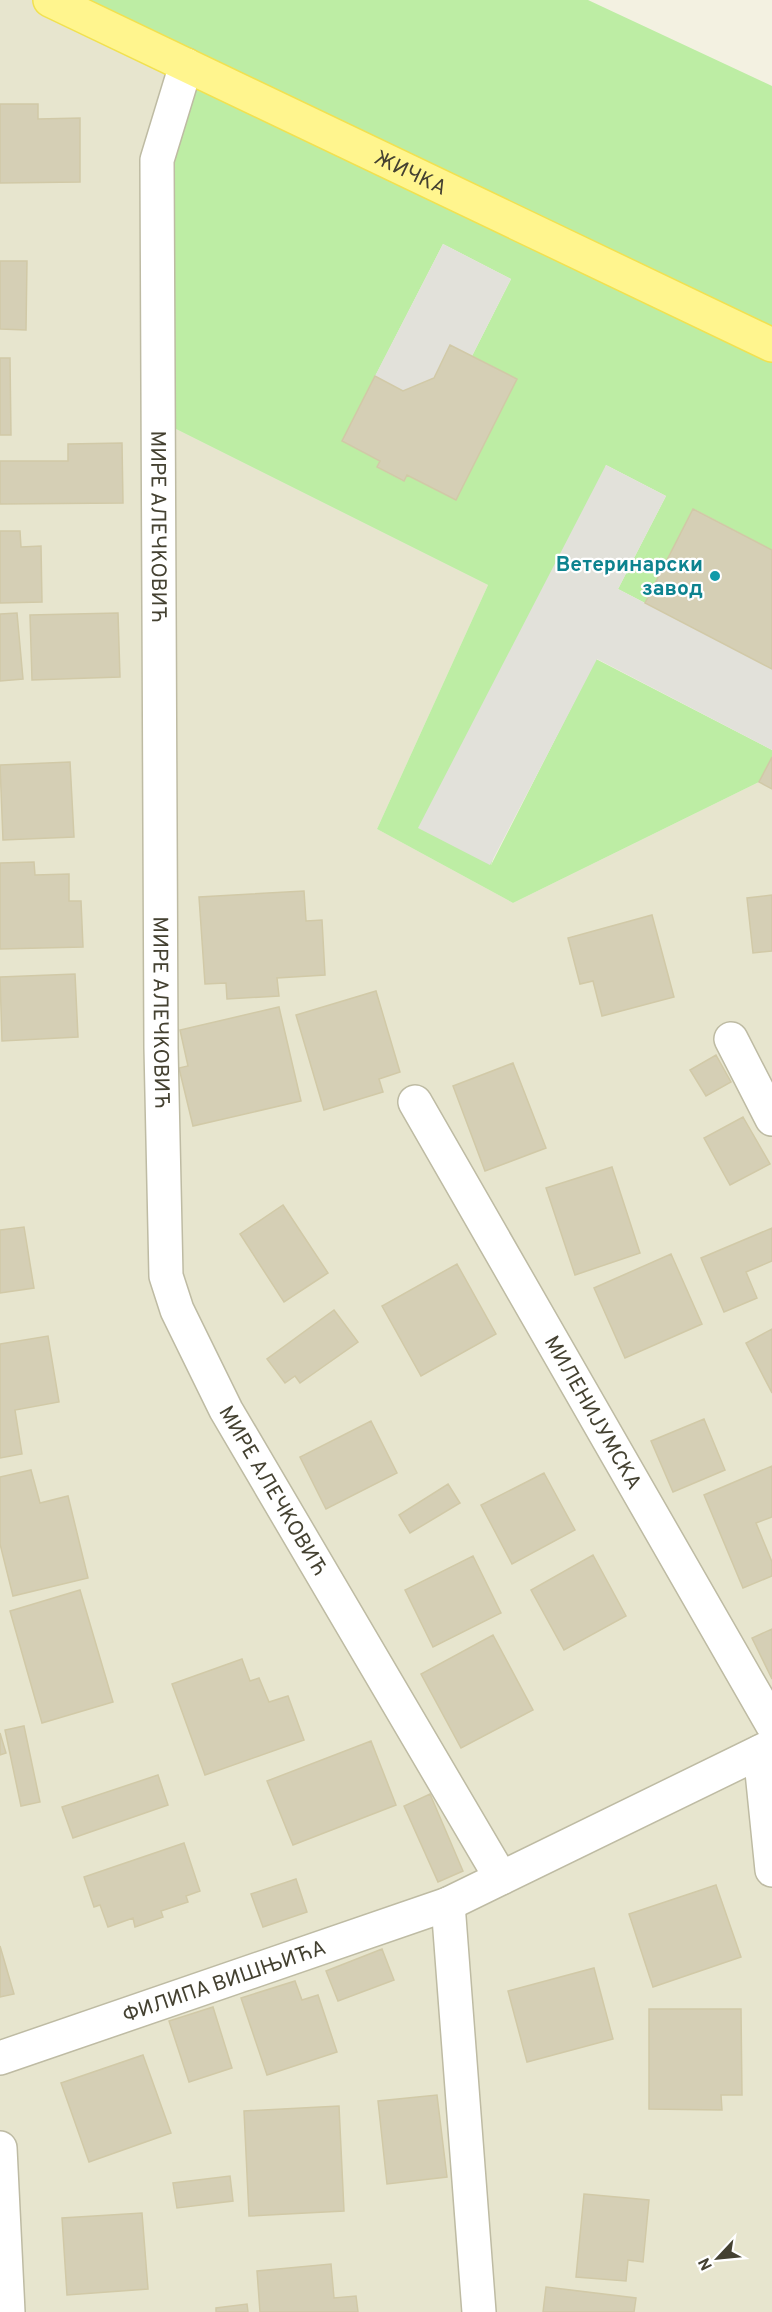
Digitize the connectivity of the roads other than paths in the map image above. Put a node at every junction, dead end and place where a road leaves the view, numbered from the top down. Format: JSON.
{"nodes":[{"id":1,"x":50,"y":0,"type":"edge"},
{"id":2,"x":186,"y":65,"type":"junction"},
{"id":3,"x":772,"y":345,"type":"edge"},
{"id":4,"x":731,"y":1039,"type":"dead end"},
{"id":5,"x":415,"y":1102,"type":"dead end"},
{"id":6,"x":772,"y":1119,"type":"edge"},
{"id":7,"x":768,"y":1740,"type":"edge"},
{"id":8,"x":772,"y":1870,"type":"edge"},
{"id":9,"x":501,"y":1878,"type":"junction"},
{"id":10,"x":448,"y":1904,"type":"junction"},
{"id":11,"x":0,"y":2058,"type":"edge"},
{"id":12,"x":0,"y":2148,"type":"edge"},
{"id":13,"x":8,"y":2312,"type":"edge"},
{"id":14,"x":479,"y":2312,"type":"edge"}],
"edges":[{"from":1,"to":2,"type":"main road","name":"ЖИЧКА"},
{"from":2,"to":3,"type":"main road","name":"ЖИЧКА"},
{"from":2,"to":9,"type":"street","name":"МИРЕ АЛЕЧКОВИЋ"},
{"from":4,"to":6,"type":"street"},
{"from":5,"to":7,"type":"street","name":"МИЛЕНИЈУМСКА"},
{"from":7,"to":8,"type":"street"},
{"from":7,"to":9,"type":"street","name":"ФИЛИПА ВИШЊИЋА"},
{"from":9,"to":10,"type":"street","name":"ФИЛИПА ВИШЊИЋА"},
{"from":10,"to":11,"type":"street","name":"ФИЛИПА ВИШЊИЋА"},
{"from":10,"to":14,"type":"street"},
{"from":12,"to":13,"type":"street"}]}
